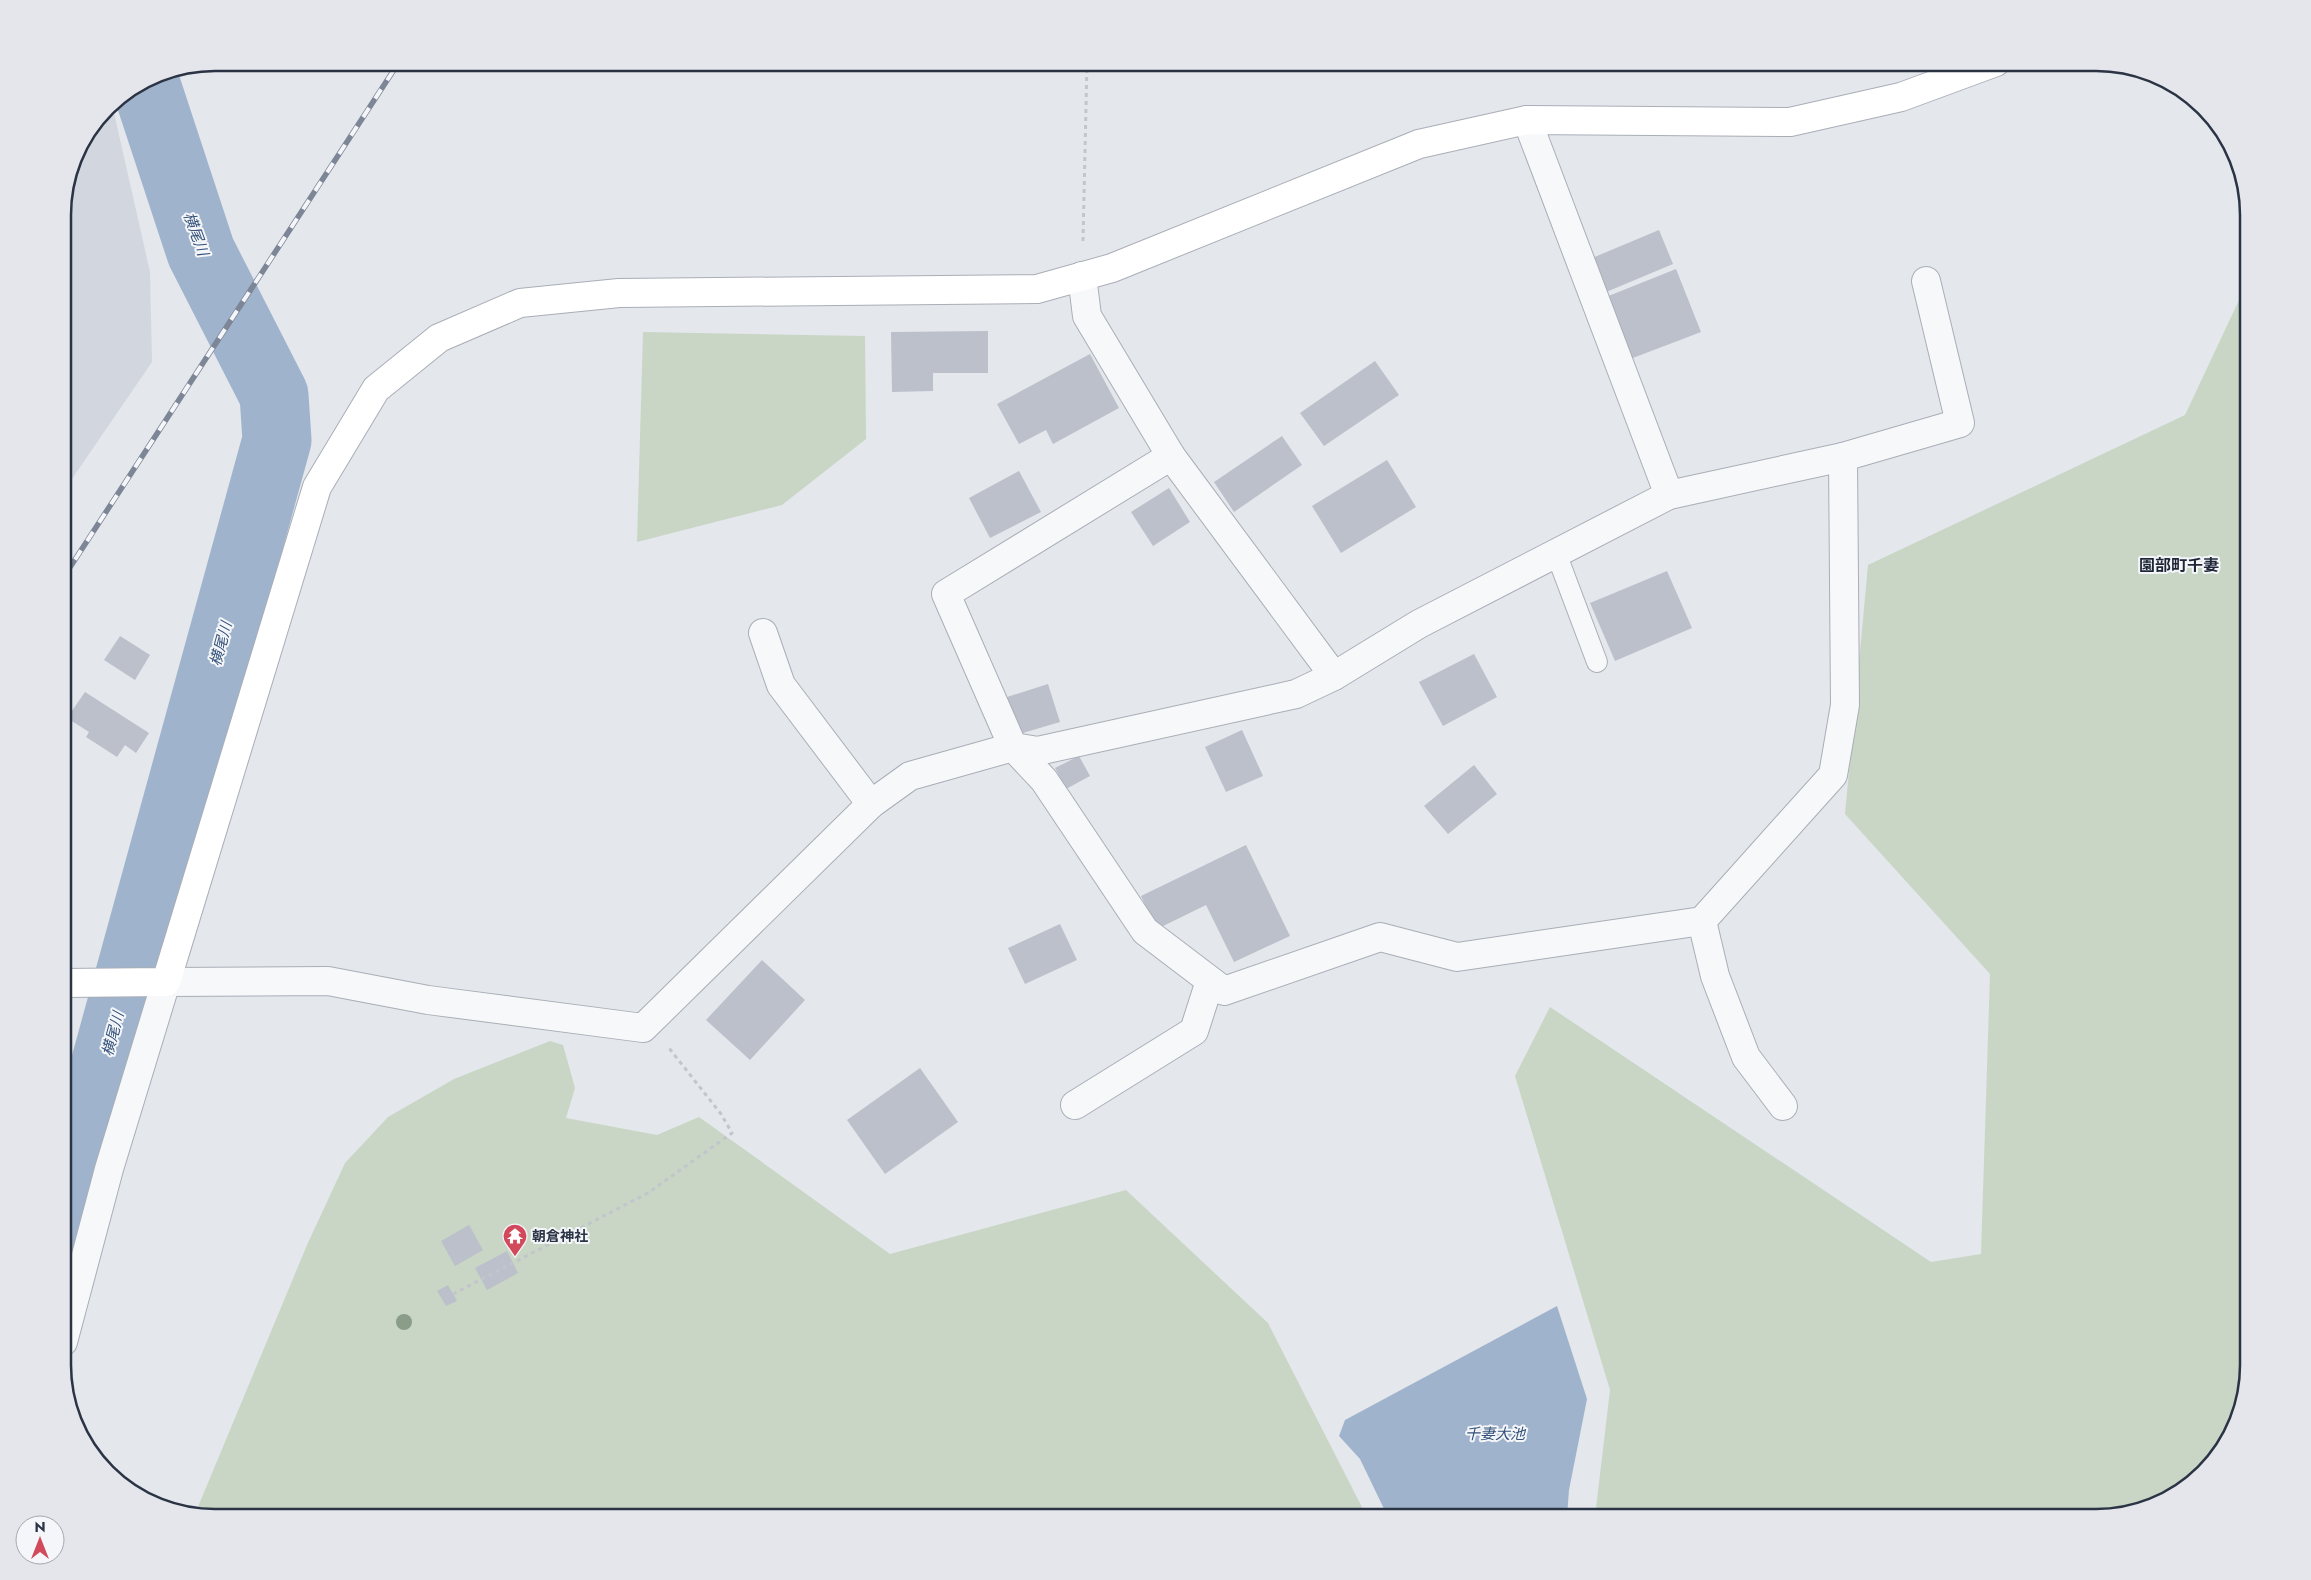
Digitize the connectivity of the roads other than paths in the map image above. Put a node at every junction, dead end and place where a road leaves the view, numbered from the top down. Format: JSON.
{"nodes":[{"id":1,"x":1971,"y":71,"type":"edge"},
{"id":2,"x":1527,"y":120,"type":"junction"},
{"id":3,"x":1082,"y":276,"type":"junction"},
{"id":4,"x":1926,"y":281,"type":"dead end"},
{"id":5,"x":1172,"y":456,"type":"junction"},
{"id":6,"x":1843,"y":457,"type":"junction"},
{"id":7,"x":1669,"y":495,"type":"junction"},
{"id":8,"x":1556,"y":553,"type":"junction"},
{"id":9,"x":763,"y":633,"type":"dead end"},
{"id":10,"x":1597,"y":662,"type":"dead end"},
{"id":11,"x":1334,"y":676,"type":"junction"},
{"id":12,"x":1013,"y":747,"type":"junction"},
{"id":13,"x":871,"y":804,"type":"junction"},
{"id":14,"x":1702,"y":921,"type":"junction"},
{"id":15,"x":1210,"y":981,"type":"junction"},
{"id":16,"x":159,"y":982,"type":"junction"},
{"id":17,"x":72,"y":983,"type":"edge"},
{"id":18,"x":1075,"y":1106,"type":"dead end"},
{"id":19,"x":1783,"y":1106,"type":"dead end"},
{"id":20,"x":72,"y":1308,"type":"edge"}],
"edges":[{"from":1,"to":2,"type":"street"},
{"from":2,"to":3,"type":"street"},
{"from":2,"to":7,"type":"street"},
{"from":3,"to":5,"type":"street"},
{"from":3,"to":16,"type":"street"},
{"from":4,"to":6,"type":"street"},
{"from":5,"to":11,"type":"street"},
{"from":5,"to":12,"type":"street"},
{"from":6,"to":7,"type":"street"},
{"from":6,"to":14,"type":"street"},
{"from":7,"to":8,"type":"street"},
{"from":8,"to":10,"type":"lane"},
{"from":8,"to":11,"type":"street"},
{"from":9,"to":13,"type":"street"},
{"from":11,"to":12,"type":"street"},
{"from":12,"to":13,"type":"street"},
{"from":12,"to":15,"type":"street"},
{"from":13,"to":16,"type":"street"},
{"from":14,"to":15,"type":"street"},
{"from":14,"to":19,"type":"street"},
{"from":15,"to":18,"type":"street"},
{"from":16,"to":17,"type":"street"},
{"from":16,"to":20,"type":"street"}]}
